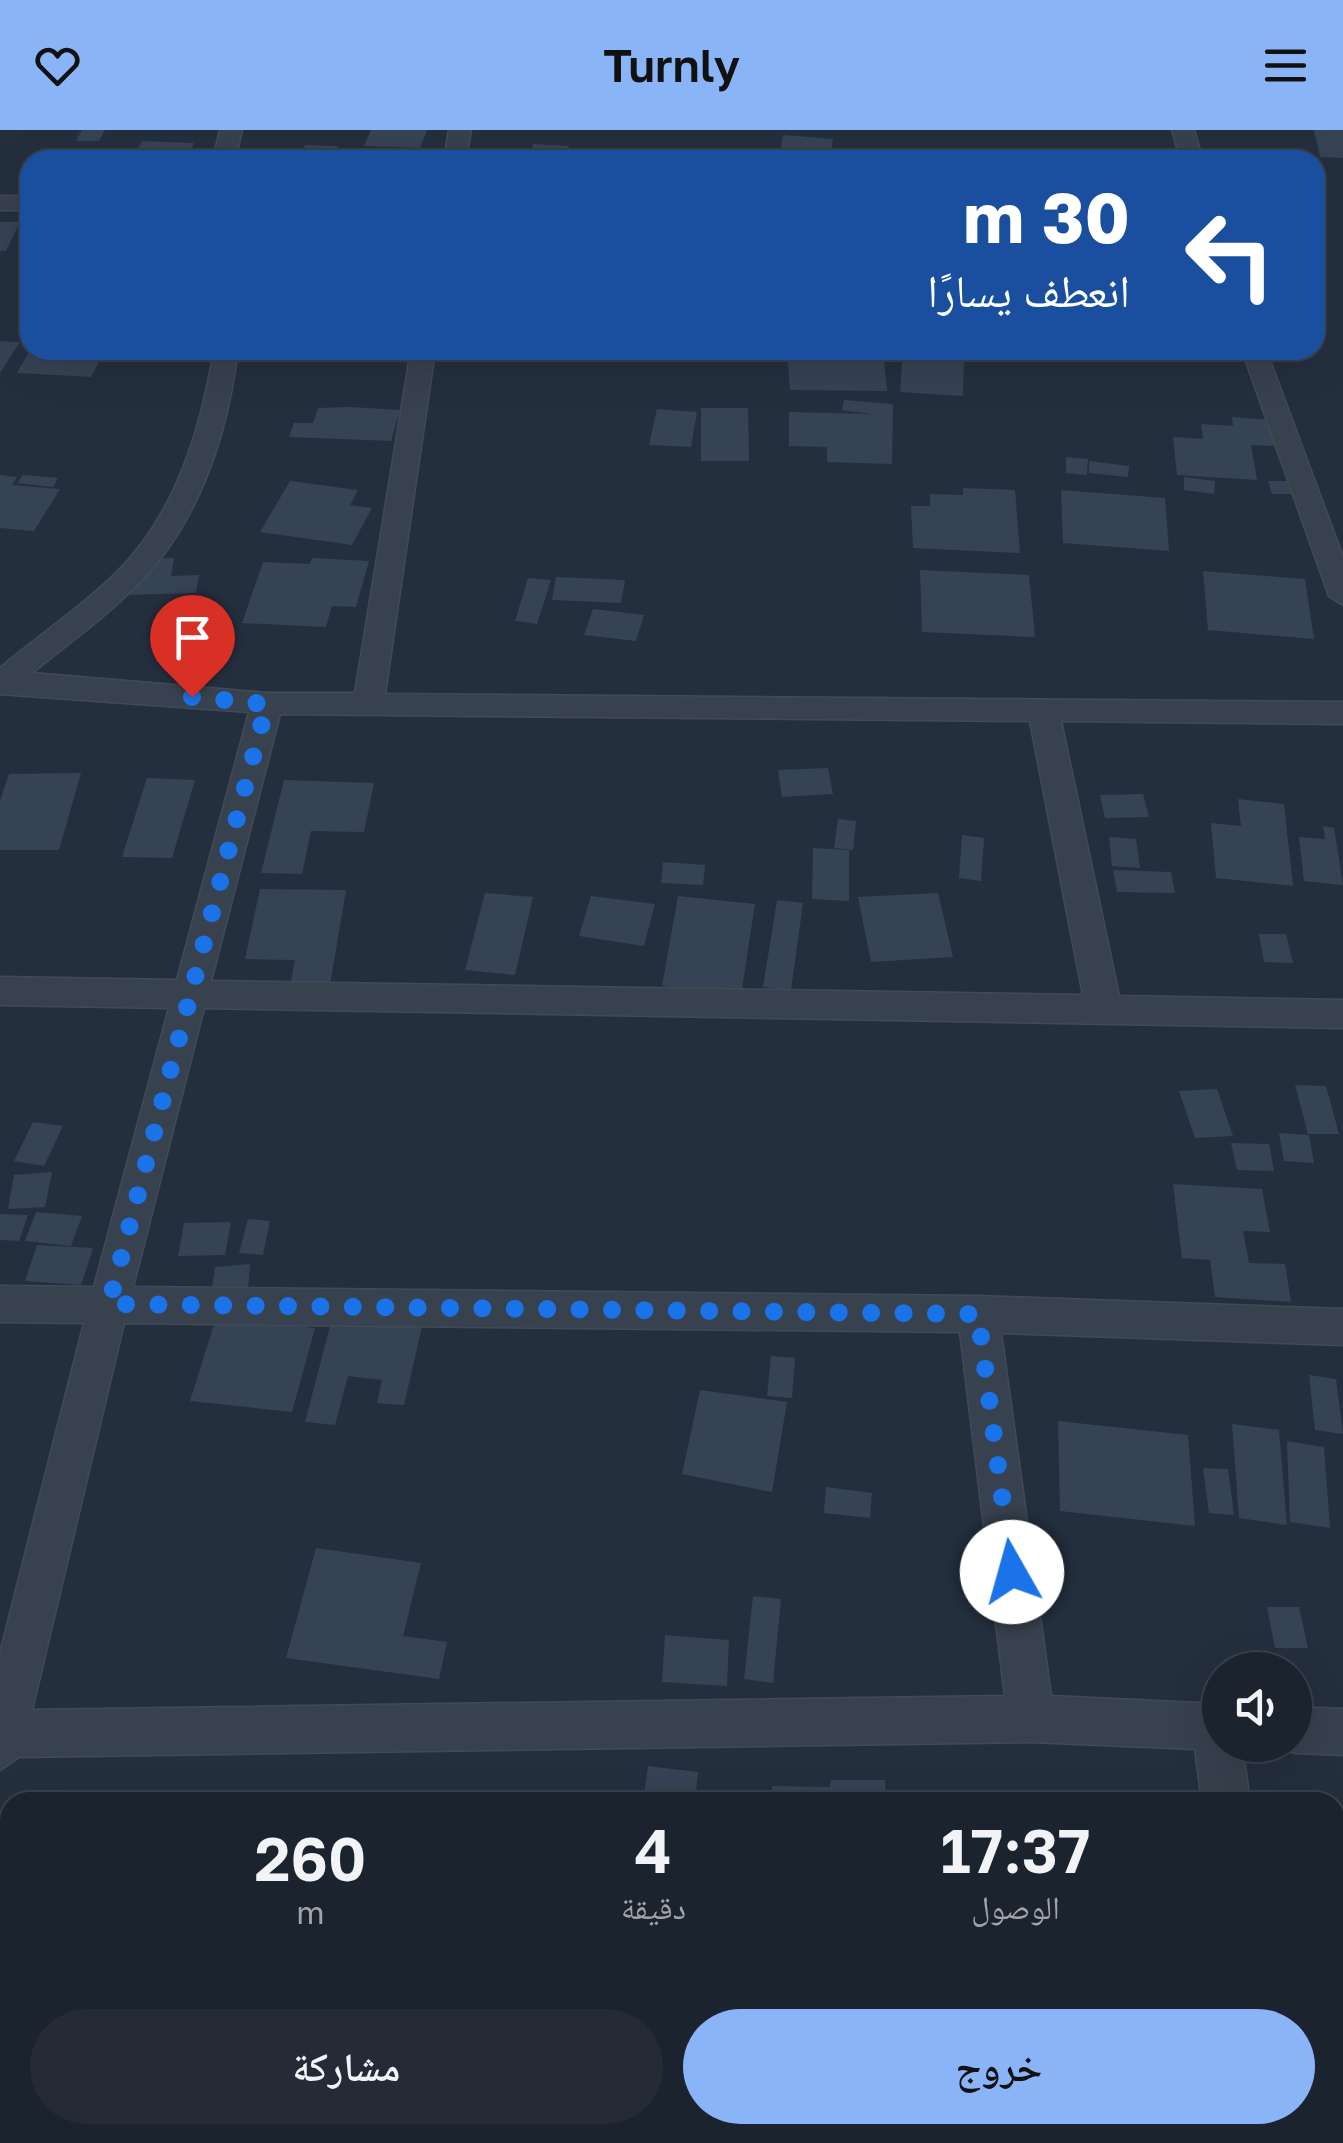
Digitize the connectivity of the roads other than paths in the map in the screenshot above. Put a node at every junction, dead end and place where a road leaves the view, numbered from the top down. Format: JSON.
{"nodes":[{"id":1,"x":225,"y":360,"type":"edge"},
{"id":2,"x":421,"y":360,"type":"edge"},
{"id":3,"x":1258,"y":360,"type":"edge"},
{"id":4,"x":1343,"y":596,"type":"edge"},
{"id":5,"x":1,"y":682,"type":"edge"},
{"id":6,"x":267,"y":704,"type":"junction"},
{"id":7,"x":368,"y":705,"type":"junction"},
{"id":8,"x":1343,"y":713,"type":"edge"},
{"id":9,"x":1044,"y":714,"type":"junction"},
{"id":10,"x":0,"y":991,"type":"edge"},
{"id":11,"x":192,"y":993,"type":"junction"},
{"id":12,"x":1104,"y":1010,"type":"junction"},
{"id":13,"x":1343,"y":1014,"type":"edge"},
{"id":14,"x":0,"y":1304,"type":"edge"},
{"id":15,"x":109,"y":1304,"type":"junction"},
{"id":16,"x":978,"y":1314,"type":"junction"},
{"id":17,"x":1343,"y":1327,"type":"edge"},
{"id":18,"x":1031,"y":1718,"type":"junction"},
{"id":19,"x":1202,"y":1726,"type":"edge"},
{"id":20,"x":1312,"y":1731,"type":"edge"},
{"id":21,"x":1343,"y":1732,"type":"edge"},
{"id":22,"x":1,"y":1738,"type":"edge"},
{"id":23,"x":1222,"y":1762,"type":"edge"},
{"id":24,"x":1225,"y":1792,"type":"edge"}],
"edges":[{"from":1,"to":5,"type":"street"},
{"from":2,"to":7,"type":"street"},
{"from":3,"to":4,"type":"street"},
{"from":5,"to":6,"type":"street"},
{"from":6,"to":7,"type":"street"},
{"from":6,"to":11,"type":"street"},
{"from":7,"to":9,"type":"street"},
{"from":8,"to":9,"type":"street"},
{"from":9,"to":12,"type":"street"},
{"from":10,"to":11,"type":"street"},
{"from":11,"to":12,"type":"street"},
{"from":11,"to":15,"type":"street"},
{"from":12,"to":13,"type":"street"},
{"from":14,"to":15,"type":"street"},
{"from":15,"to":16,"type":"street"},
{"from":15,"to":22,"type":"street"},
{"from":16,"to":17,"type":"street"},
{"from":16,"to":18,"type":"street"},
{"from":18,"to":19,"type":"street"},
{"from":18,"to":22,"type":"street"},
{"from":20,"to":21,"type":"street"},
{"from":23,"to":24,"type":"street"}]}
